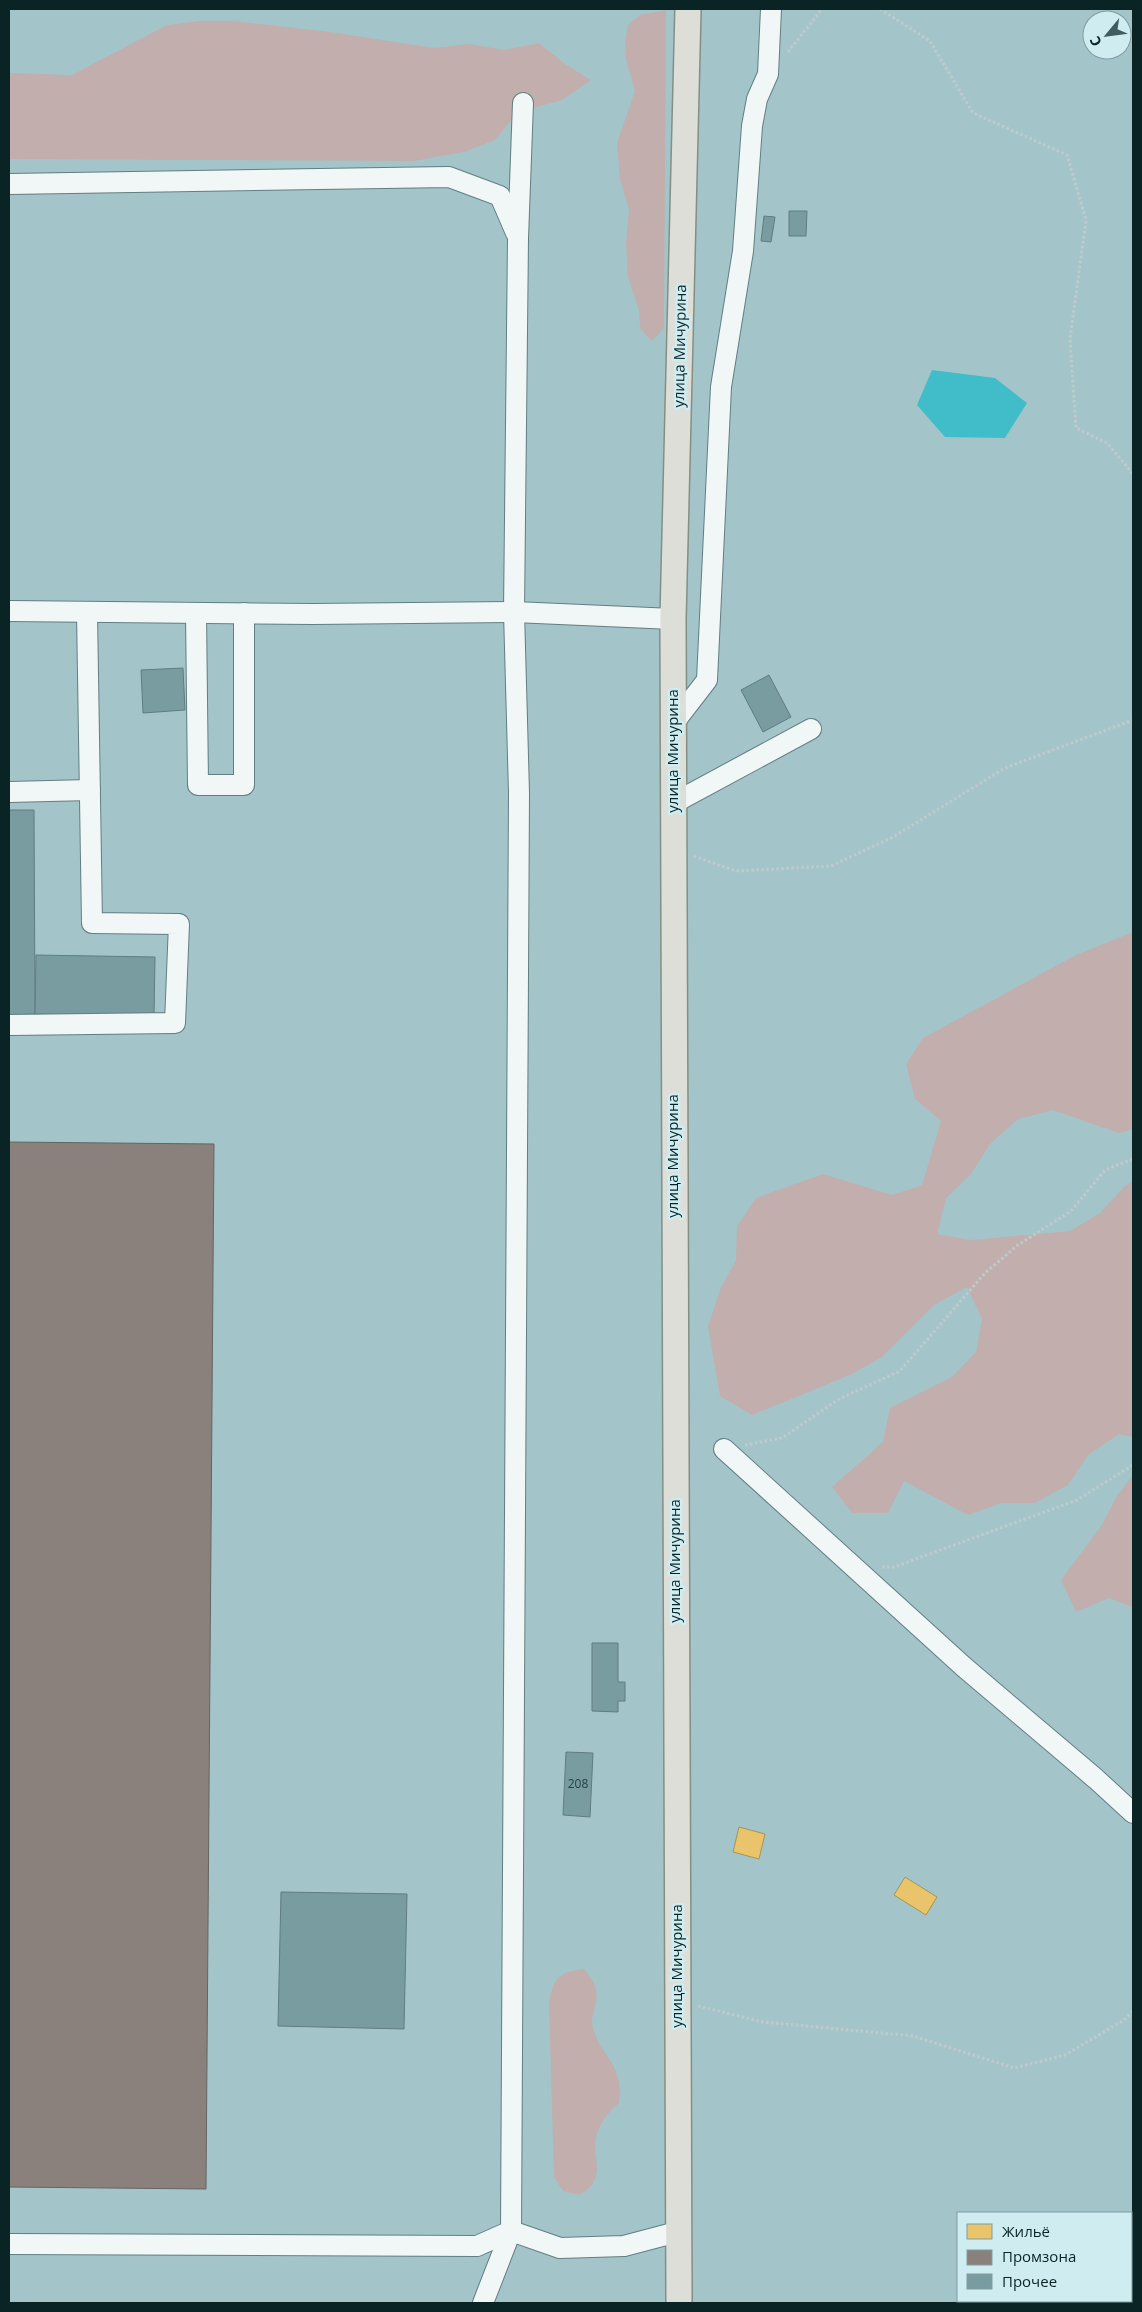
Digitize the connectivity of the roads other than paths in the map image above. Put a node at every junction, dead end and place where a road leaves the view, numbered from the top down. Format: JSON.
{"nodes":[{"id":1,"x":771,"y":9,"type":"edge"},
{"id":2,"x":688,"y":16,"type":"edge"},
{"id":3,"x":523,"y":103,"type":"dead end"},
{"id":4,"x":9,"y":184,"type":"edge"},
{"id":5,"x":518,"y":238,"type":"junction"},
{"id":6,"x":9,"y":611,"type":"edge"},
{"id":7,"x":88,"y":612,"type":"junction"},
{"id":8,"x":514,"y":612,"type":"junction"},
{"id":9,"x":196,"y":613,"type":"junction"},
{"id":10,"x":244,"y":613,"type":"junction"},
{"id":11,"x":673,"y":619,"type":"junction"},
{"id":12,"x":673,"y":724,"type":"junction"},
{"id":13,"x":811,"y":729,"type":"dead end"},
{"id":14,"x":90,"y":790,"type":"junction"},
{"id":15,"x":9,"y":792,"type":"edge"},
{"id":16,"x":672,"y":804,"type":"junction"},
{"id":17,"x":9,"y":1025,"type":"edge"},
{"id":18,"x":724,"y":1449,"type":"road end"},
{"id":19,"x":1133,"y":1813,"type":"edge"},
{"id":20,"x":511,"y":2231,"type":"junction"},
{"id":21,"x":677,"y":2232,"type":"junction"},
{"id":22,"x":9,"y":2244,"type":"edge"},
{"id":23,"x":483,"y":2303,"type":"edge"},
{"id":24,"x":679,"y":2303,"type":"edge"}],
"edges":[{"from":1,"to":12,"type":"lane"},
{"from":2,"to":11,"type":"main road","name":"улица Мичурина"},
{"from":3,"to":5,"type":"lane"},
{"from":4,"to":5,"type":"lane"},
{"from":5,"to":8,"type":"lane"},
{"from":6,"to":7,"type":"lane"},
{"from":7,"to":9,"type":"lane"},
{"from":7,"to":14,"type":"lane"},
{"from":8,"to":10,"type":"lane"},
{"from":8,"to":11,"type":"lane"},
{"from":8,"to":20,"type":"lane"},
{"from":9,"to":10,"type":"lane"},
{"from":9,"to":10,"type":"lane"},
{"from":11,"to":12,"type":"main road","name":"улица Мичурина"},
{"from":12,"to":16,"type":"main road","name":"улица Мичурина"},
{"from":13,"to":16,"type":"lane"},
{"from":14,"to":15,"type":"lane"},
{"from":14,"to":17,"type":"lane"},
{"from":16,"to":21,"type":"main road","name":"улица Мичурина"},
{"from":18,"to":19,"type":"lane"},
{"from":20,"to":21,"type":"lane"},
{"from":20,"to":22,"type":"lane"},
{"from":20,"to":23,"type":"lane"},
{"from":21,"to":24,"type":"main road","name":"улица Мичурина"}]}
